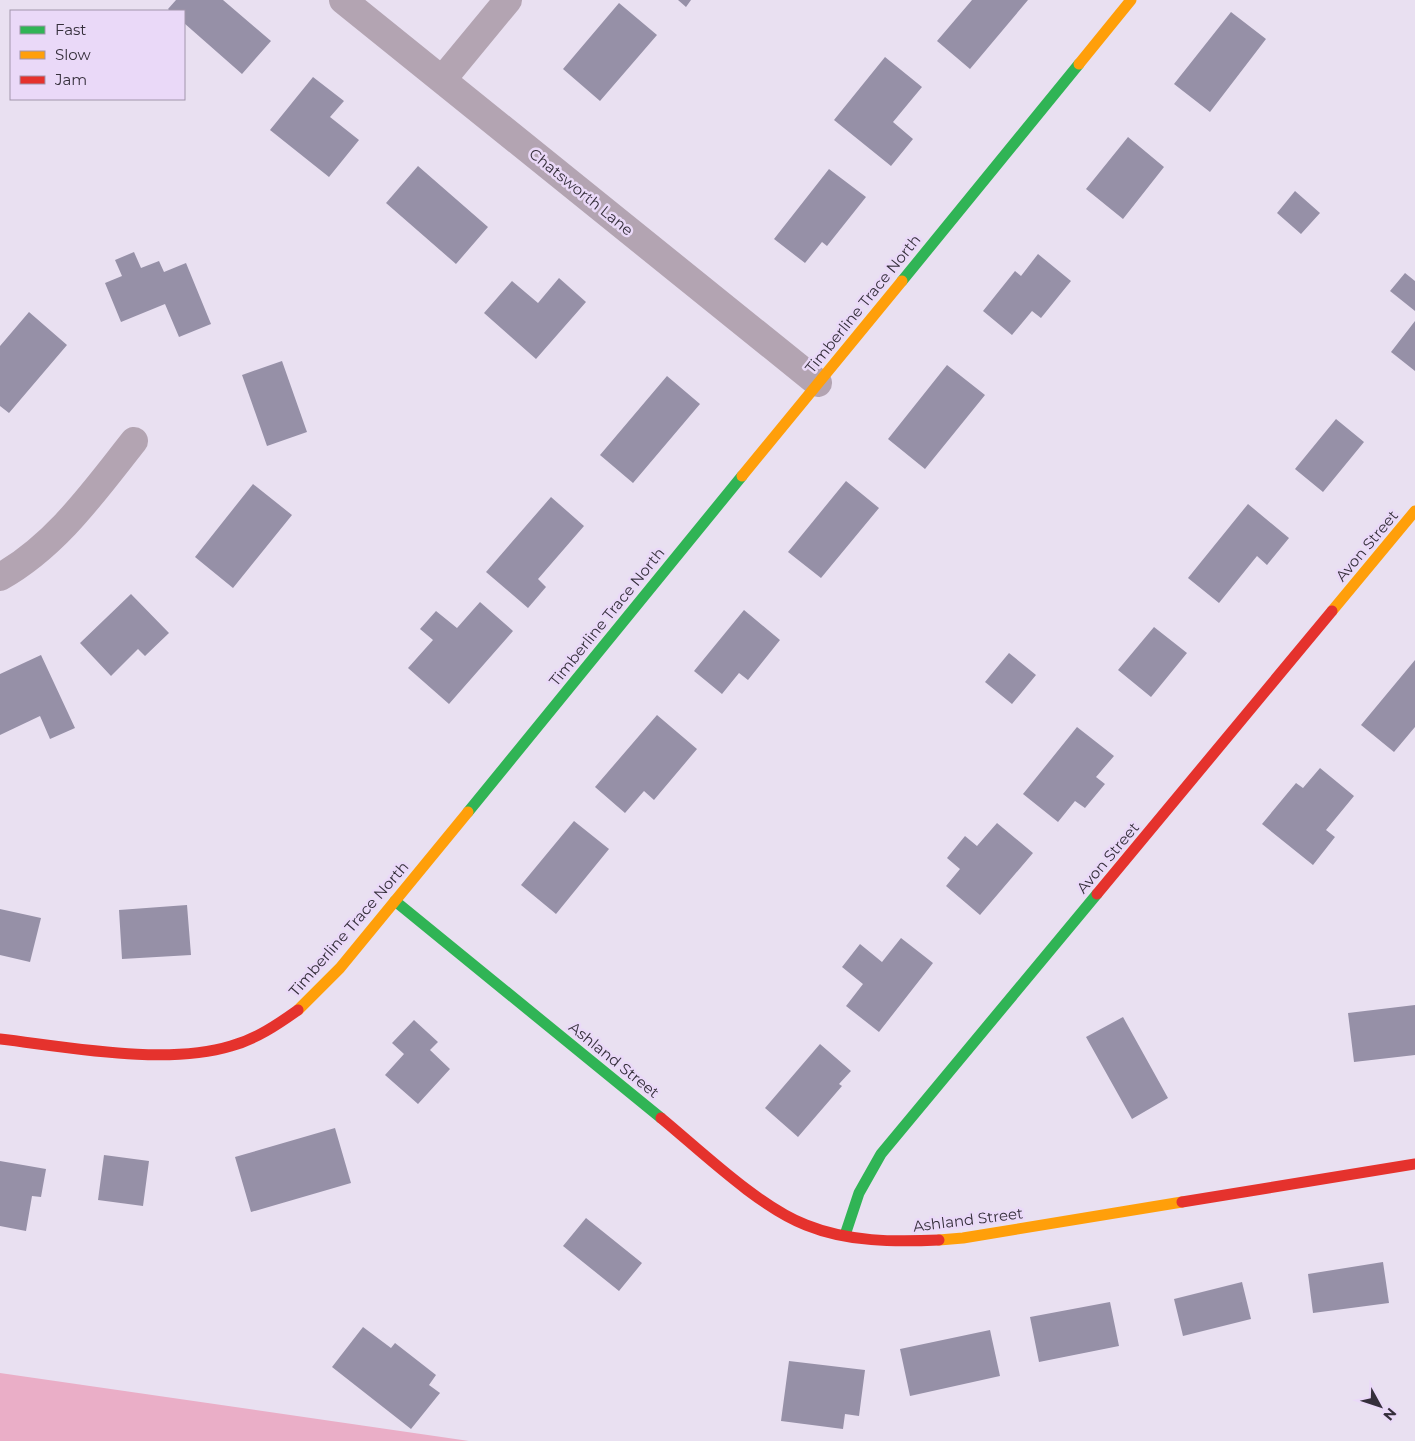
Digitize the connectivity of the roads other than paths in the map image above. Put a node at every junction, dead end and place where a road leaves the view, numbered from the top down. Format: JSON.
{"nodes":[{"id":1,"x":343,"y":0,"type":"edge"},
{"id":2,"x":508,"y":0,"type":"edge"},
{"id":3,"x":1131,"y":0,"type":"edge"},
{"id":4,"x":442,"y":80,"type":"junction"},
{"id":5,"x":818,"y":383,"type":"junction"},
{"id":6,"x":134,"y":440,"type":"dead end"},
{"id":7,"x":1415,"y":511,"type":"edge"},
{"id":8,"x":0,"y":577,"type":"edge"},
{"id":9,"x":395,"y":901,"type":"junction"},
{"id":10,"x":0,"y":1040,"type":"edge"},
{"id":11,"x":1415,"y":1164,"type":"edge"},
{"id":12,"x":845,"y":1235,"type":"junction"}],
"edges":[{"from":1,"to":4,"type":"street","name":"Chatsworth Lane"},
{"from":2,"to":4,"type":"street"},
{"from":3,"to":5,"type":"street","name":"Timberline Trace North"},
{"from":4,"to":5,"type":"street","name":"Chatsworth Lane"},
{"from":5,"to":9,"type":"street","name":"Timberline Trace North"},
{"from":6,"to":8,"type":"street"},
{"from":7,"to":12,"type":"street","name":"Avon Street"},
{"from":9,"to":10,"type":"street","name":"Timberline Trace North"},
{"from":9,"to":12,"type":"street","name":"Ashland Street"},
{"from":11,"to":12,"type":"street","name":"Ashland Street"}]}
